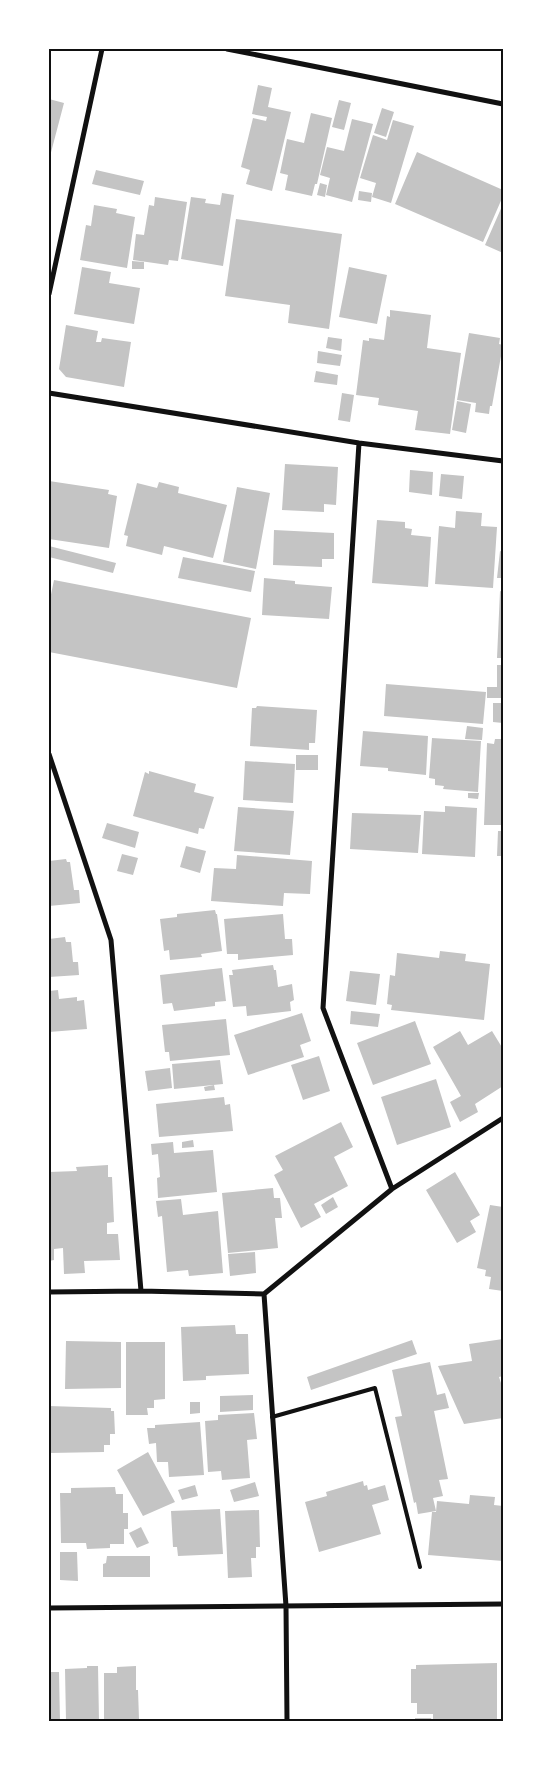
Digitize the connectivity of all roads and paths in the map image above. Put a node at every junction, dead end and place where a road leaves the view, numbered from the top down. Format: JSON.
{"nodes":[{"id":1,"x":102,"y":49,"type":"edge"},
{"id":2,"x":227,"y":49,"type":"edge"},
{"id":3,"x":503,"y":104,"type":"edge"},
{"id":4,"x":49,"y":294,"type":"edge"},
{"id":5,"x":49,"y":393,"type":"edge"},
{"id":6,"x":359,"y":443,"type":"junction"},
{"id":7,"x":503,"y":461,"type":"edge"},
{"id":8,"x":49,"y":754,"type":"edge"},
{"id":9,"x":503,"y":1118,"type":"edge"},
{"id":10,"x":392,"y":1189,"type":"junction"},
{"id":11,"x":141,"y":1291,"type":"junction"},
{"id":12,"x":49,"y":1292,"type":"edge"},
{"id":13,"x":264,"y":1294,"type":"junction"},
{"id":14,"x":272,"y":1417,"type":"junction"},
{"id":15,"x":420,"y":1567,"type":"dead end"},
{"id":16,"x":503,"y":1604,"type":"edge"},
{"id":17,"x":286,"y":1606,"type":"junction"},
{"id":18,"x":49,"y":1608,"type":"edge"},
{"id":19,"x":287,"y":1721,"type":"edge"}],
"edges":[{"from":1,"to":4,"type":"street"},
{"from":2,"to":3,"type":"street"},
{"from":5,"to":6,"type":"street"},
{"from":6,"to":7,"type":"street"},
{"from":6,"to":10,"type":"street"},
{"from":8,"to":11,"type":"street"},
{"from":9,"to":10,"type":"street"},
{"from":10,"to":13,"type":"street"},
{"from":11,"to":12,"type":"street"},
{"from":11,"to":13,"type":"street"},
{"from":13,"to":14,"type":"street"},
{"from":14,"to":15,"type":"lane"},
{"from":14,"to":17,"type":"street"},
{"from":16,"to":17,"type":"street"},
{"from":17,"to":18,"type":"street"},
{"from":17,"to":19,"type":"street"}]}
